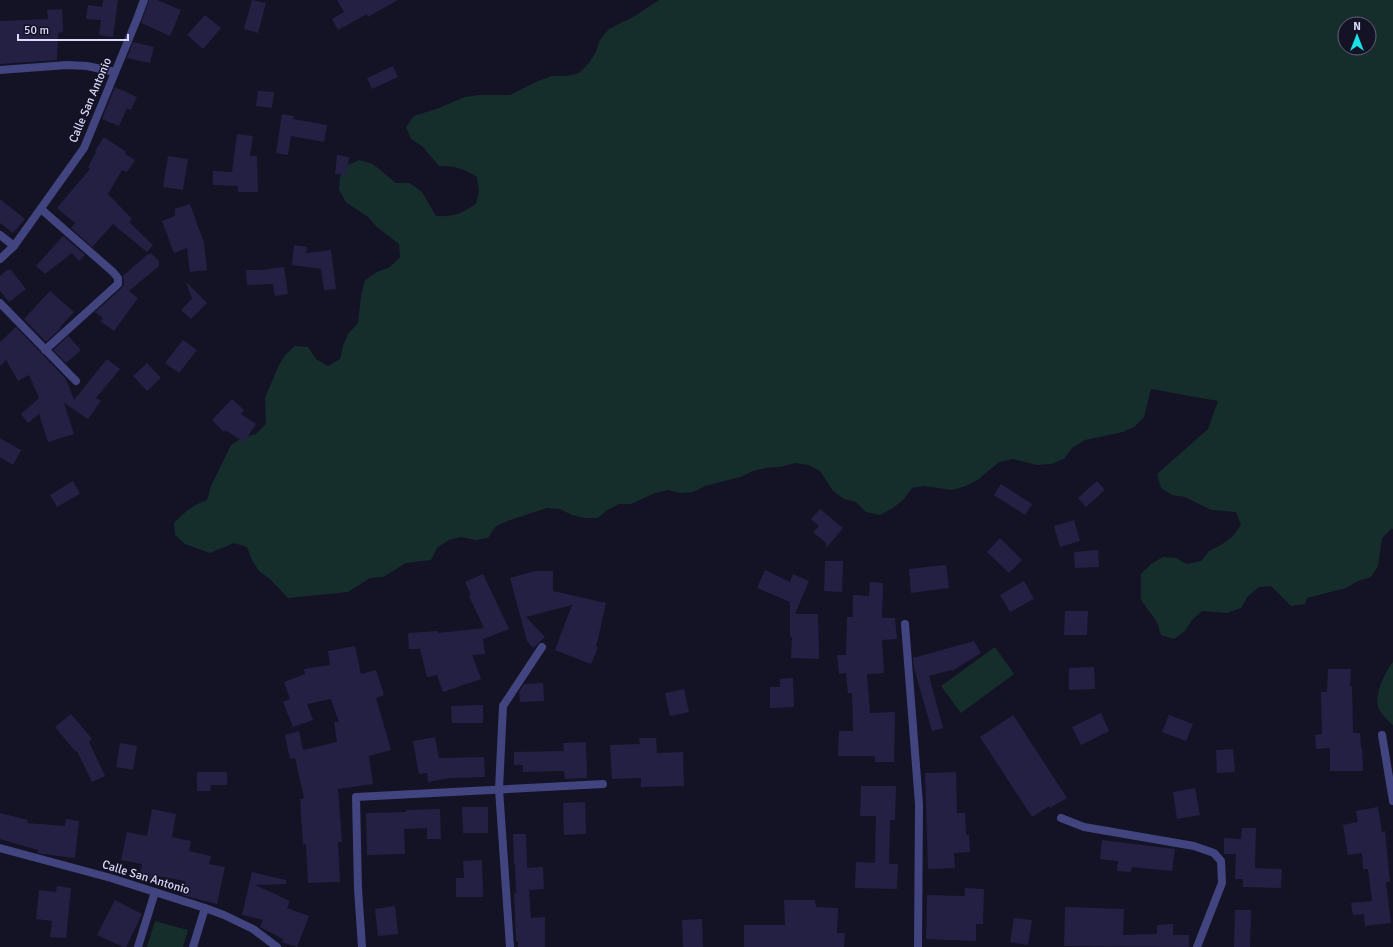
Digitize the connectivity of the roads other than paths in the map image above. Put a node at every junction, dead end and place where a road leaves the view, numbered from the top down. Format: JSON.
{"nodes":[{"id":1,"x":144,"y":0,"type":"edge"},
{"id":2,"x":0,"y":70,"type":"edge"},
{"id":3,"x":114,"y":72,"type":"junction"},
{"id":4,"x":41,"y":209,"type":"junction"},
{"id":5,"x":0,"y":235,"type":"edge"},
{"id":6,"x":14,"y":246,"type":"junction"},
{"id":7,"x":0,"y":259,"type":"edge"},
{"id":8,"x":0,"y":303,"type":"edge"},
{"id":9,"x":45,"y":350,"type":"junction"},
{"id":10,"x":76,"y":381,"type":"dead end"},
{"id":11,"x":905,"y":624,"type":"dead end"},
{"id":12,"x":542,"y":647,"type":"dead end"},
{"id":13,"x":1382,"y":735,"type":"dead end"},
{"id":14,"x":603,"y":784,"type":"dead end"},
{"id":15,"x":499,"y":788,"type":"junction"},
{"id":16,"x":1393,"y":801,"type":"edge"},
{"id":17,"x":1061,"y":818,"type":"dead end"},
{"id":18,"x":0,"y":848,"type":"edge"},
{"id":19,"x":155,"y":892,"type":"junction"},
{"id":20,"x":205,"y":908,"type":"junction"},
{"id":21,"x":138,"y":947,"type":"edge"},
{"id":22,"x":193,"y":947,"type":"edge"},
{"id":23,"x":277,"y":947,"type":"edge"},
{"id":24,"x":362,"y":947,"type":"edge"},
{"id":25,"x":510,"y":947,"type":"edge"},
{"id":26,"x":918,"y":947,"type":"edge"},
{"id":27,"x":1197,"y":947,"type":"edge"}],
"edges":[{"from":1,"to":3,"type":"street","name":"Calle San Antonio"},
{"from":2,"to":3,"type":"street"},
{"from":3,"to":4,"type":"street","name":"Calle San Antonio"},
{"from":4,"to":6,"type":"street","name":"Calle San Antonio"},
{"from":4,"to":9,"type":"street"},
{"from":5,"to":6,"type":"street"},
{"from":6,"to":7,"type":"street","name":"Calle San Antonio"},
{"from":8,"to":9,"type":"street"},
{"from":9,"to":10,"type":"street"},
{"from":11,"to":26,"type":"street"},
{"from":12,"to":15,"type":"street"},
{"from":13,"to":16,"type":"street"},
{"from":14,"to":15,"type":"street"},
{"from":15,"to":24,"type":"street"},
{"from":15,"to":25,"type":"street"},
{"from":17,"to":27,"type":"street"},
{"from":18,"to":19,"type":"street","name":"Calle San Antonio"},
{"from":19,"to":20,"type":"street","name":"Calle San Antonio"},
{"from":19,"to":21,"type":"street"},
{"from":20,"to":22,"type":"street"},
{"from":20,"to":23,"type":"street","name":"Calle San Antonio"}]}
